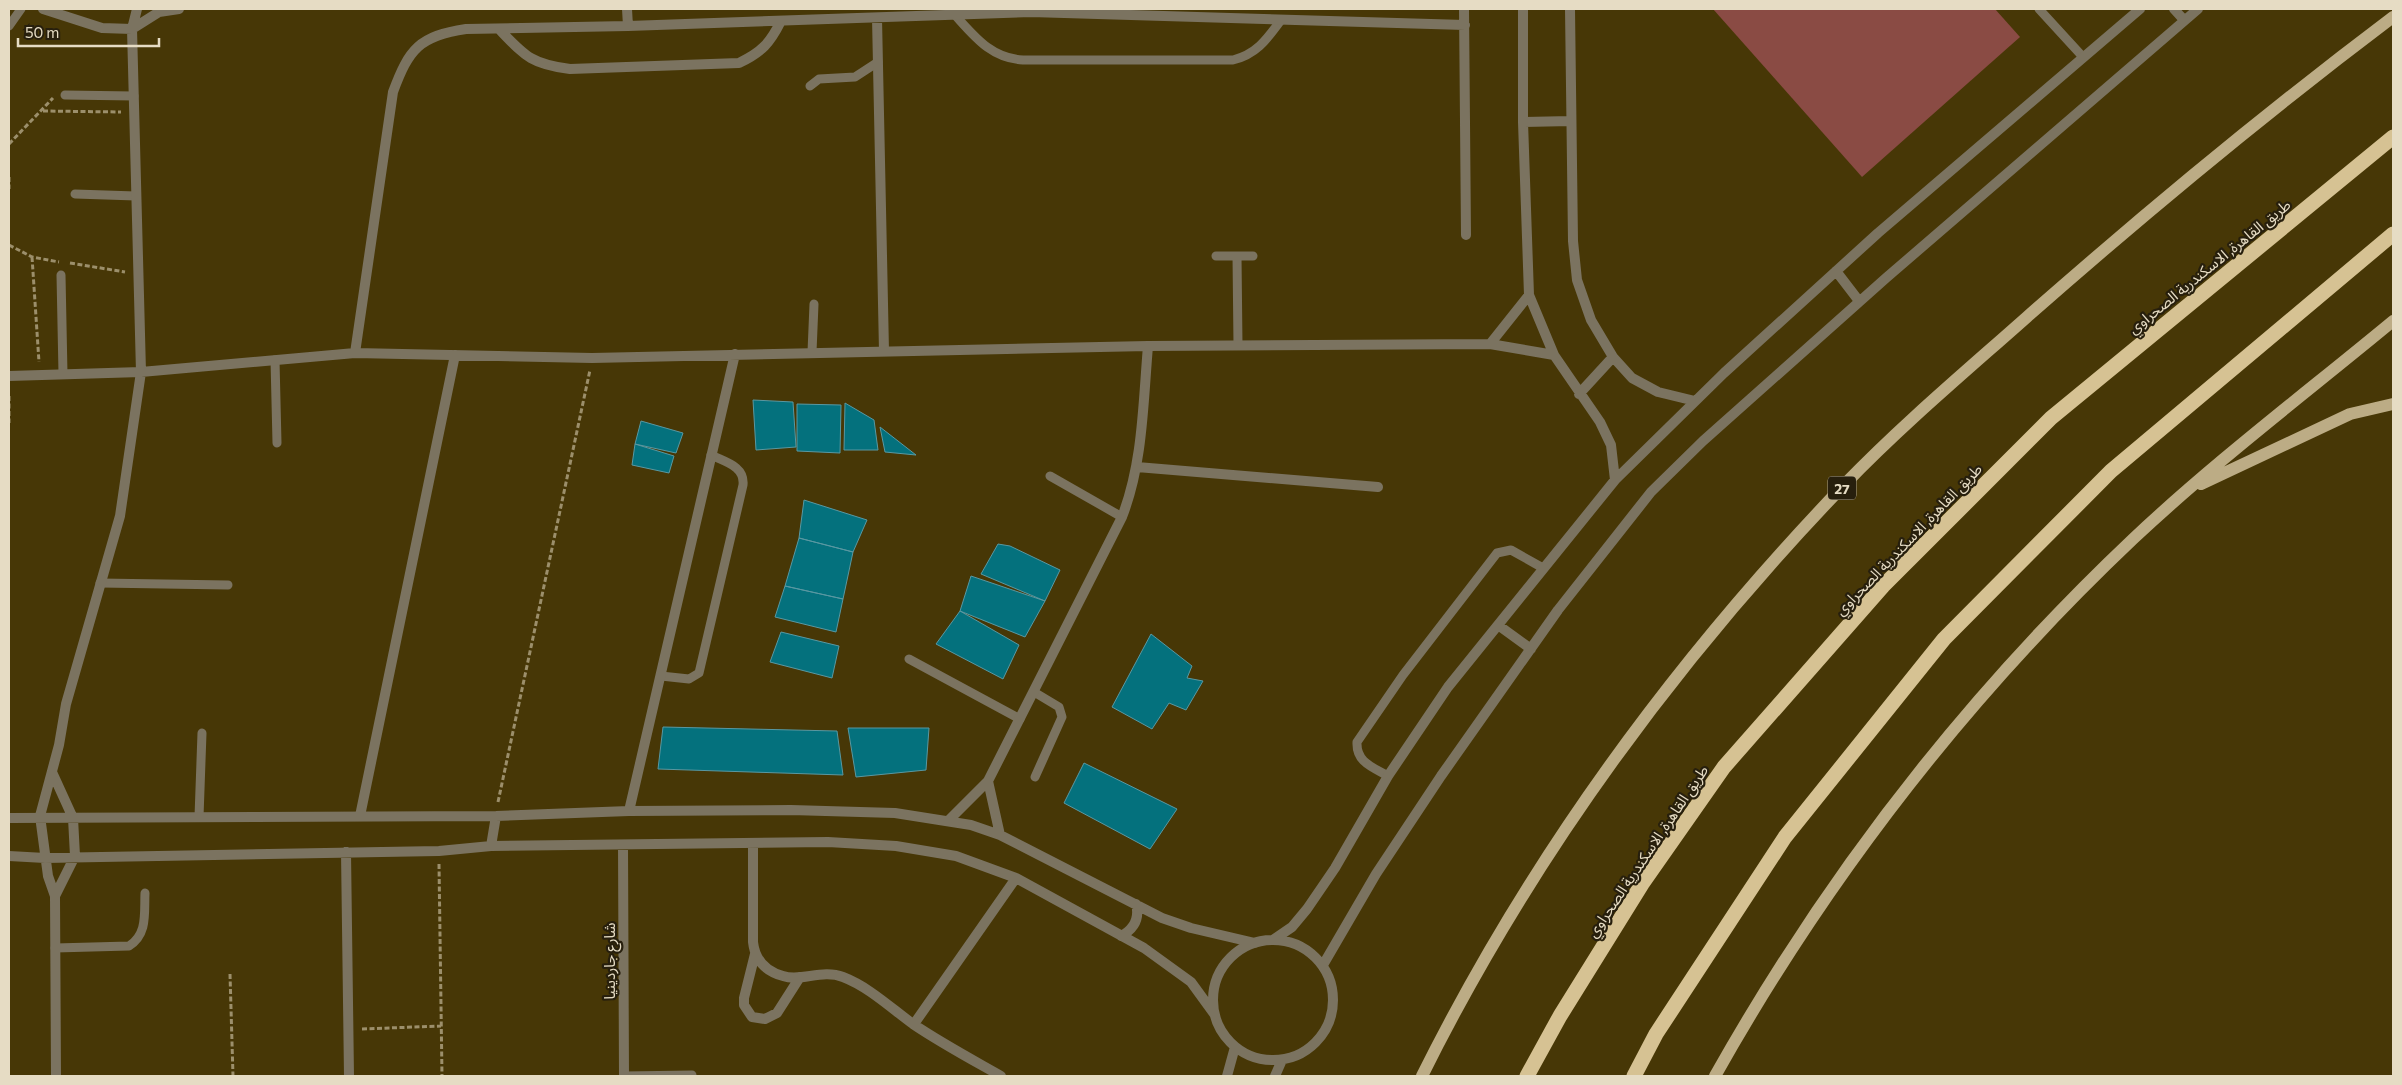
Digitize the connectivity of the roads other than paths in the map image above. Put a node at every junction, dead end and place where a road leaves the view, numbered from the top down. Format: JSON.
{"nodes":[{"id":1,"x":22,"y":9,"type":"edge"},
{"id":2,"x":43,"y":9,"type":"edge"},
{"id":3,"x":137,"y":9,"type":"edge"},
{"id":4,"x":179,"y":9,"type":"edge"},
{"id":5,"x":627,"y":9,"type":"edge"},
{"id":6,"x":1464,"y":9,"type":"edge"},
{"id":7,"x":1523,"y":9,"type":"edge"},
{"id":8,"x":1570,"y":9,"type":"edge"},
{"id":9,"x":2039,"y":9,"type":"edge"},
{"id":10,"x":2140,"y":9,"type":"edge"},
{"id":11,"x":2174,"y":9,"type":"edge"},
{"id":12,"x":2198,"y":9,"type":"edge"},
{"id":13,"x":1031,"y":10,"type":"edge"},
{"id":14,"x":955,"y":15,"type":"junction"},
{"id":15,"x":2393,"y":17,"type":"edge"},
{"id":16,"x":877,"y":18,"type":"junction"},
{"id":17,"x":1281,"y":20,"type":"junction"},
{"id":18,"x":2184,"y":20,"type":"junction"},
{"id":19,"x":781,"y":21,"type":"junction"},
{"id":20,"x":1465,"y":25,"type":"junction"},
{"id":21,"x":9,"y":26,"type":"edge"},
{"id":22,"x":628,"y":26,"type":"junction"},
{"id":23,"x":499,"y":28,"type":"junction"},
{"id":24,"x":132,"y":29,"type":"junction"},
{"id":25,"x":2083,"y":58,"type":"junction"},
{"id":26,"x":878,"y":62,"type":"junction"},
{"id":27,"x":810,"y":86,"type":"dead end"},
{"id":28,"x":65,"y":95,"type":"dead end"},
{"id":29,"x":134,"y":96,"type":"junction"},
{"id":30,"x":1523,"y":122,"type":"junction"},
{"id":31,"x":1571,"y":122,"type":"junction"},
{"id":32,"x":2393,"y":137,"type":"edge"},
{"id":33,"x":75,"y":194,"type":"dead end"},
{"id":34,"x":136,"y":196,"type":"junction"},
{"id":35,"x":2393,"y":234,"type":"edge"},
{"id":36,"x":1466,"y":235,"type":"dead end"},
{"id":37,"x":1216,"y":256,"type":"dead end"},
{"id":38,"x":1238,"y":256,"type":"junction"},
{"id":39,"x":1253,"y":256,"type":"dead end"},
{"id":40,"x":1836,"y":271,"type":"junction"},
{"id":41,"x":61,"y":275,"type":"dead end"},
{"id":42,"x":1529,"y":295,"type":"junction"},
{"id":43,"x":1859,"y":301,"type":"junction"},
{"id":44,"x":814,"y":304,"type":"dead end"},
{"id":45,"x":2393,"y":321,"type":"edge"},
{"id":46,"x":1490,"y":344,"type":"junction"},
{"id":47,"x":1238,"y":345,"type":"junction"},
{"id":48,"x":1148,"y":346,"type":"junction"},
{"id":49,"x":884,"y":351,"type":"junction"},
{"id":50,"x":812,"y":352,"type":"junction"},
{"id":51,"x":355,"y":353,"type":"junction"},
{"id":52,"x":735,"y":354,"type":"junction"},
{"id":53,"x":455,"y":355,"type":"junction"},
{"id":54,"x":1554,"y":355,"type":"junction"},
{"id":55,"x":1612,"y":357,"type":"junction"},
{"id":56,"x":275,"y":360,"type":"junction"},
{"id":57,"x":141,"y":372,"type":"junction"},
{"id":58,"x":63,"y":374,"type":"junction"},
{"id":59,"x":9,"y":376,"type":"edge"},
{"id":60,"x":1579,"y":394,"type":"junction"},
{"id":61,"x":1695,"y":401,"type":"junction"},
{"id":62,"x":2393,"y":404,"type":"edge"},
{"id":63,"x":277,"y":443,"type":"dead end"},
{"id":64,"x":711,"y":455,"type":"junction"},
{"id":65,"x":1137,"y":467,"type":"junction"},
{"id":66,"x":1050,"y":476,"type":"dead end"},
{"id":67,"x":1615,"y":480,"type":"junction"},
{"id":68,"x":1378,"y":488,"type":"dead end"},
{"id":69,"x":2185,"y":491,"type":"junction"},
{"id":70,"x":1122,"y":517,"type":"junction"},
{"id":71,"x":1543,"y":568,"type":"junction"},
{"id":72,"x":100,"y":584,"type":"junction"},
{"id":73,"x":228,"y":585,"type":"dead end"},
{"id":74,"x":1498,"y":625,"type":"junction"},
{"id":75,"x":1531,"y":649,"type":"junction"},
{"id":76,"x":910,"y":659,"type":"dead end"},
{"id":77,"x":661,"y":676,"type":"junction"},
{"id":78,"x":1034,"y":692,"type":"junction"},
{"id":79,"x":1020,"y":719,"type":"junction"},
{"id":80,"x":202,"y":733,"type":"dead end"},
{"id":81,"x":52,"y":772,"type":"junction"},
{"id":82,"x":1388,"y":776,"type":"junction"},
{"id":83,"x":1035,"y":777,"type":"dead end"},
{"id":84,"x":988,"y":781,"type":"junction"},
{"id":85,"x":629,"y":811,"type":"junction"},
{"id":86,"x":40,"y":816,"type":"junction"},
{"id":87,"x":360,"y":816,"type":"junction"},
{"id":88,"x":496,"y":816,"type":"junction"},
{"id":89,"x":199,"y":817,"type":"junction"},
{"id":90,"x":9,"y":818,"type":"edge"},
{"id":91,"x":73,"y":818,"type":"junction"},
{"id":92,"x":948,"y":821,"type":"junction"},
{"id":93,"x":1000,"y":834,"type":"junction"},
{"id":94,"x":753,"y":844,"type":"junction"},
{"id":95,"x":624,"y":845,"type":"junction"},
{"id":96,"x":491,"y":846,"type":"junction"},
{"id":97,"x":346,"y":852,"type":"junction"},
{"id":98,"x":9,"y":856,"type":"edge"},
{"id":99,"x":75,"y":856,"type":"junction"},
{"id":100,"x":45,"y":858,"type":"junction"},
{"id":101,"x":1016,"y":878,"type":"junction"},
{"id":102,"x":145,"y":893,"type":"dead end"},
{"id":103,"x":54,"y":896,"type":"junction"},
{"id":104,"x":1136,"y":904,"type":"junction"},
{"id":105,"x":1121,"y":936,"type":"junction"},
{"id":106,"x":1273,"y":940,"type":"junction"},
{"id":107,"x":1255,"y":943,"type":"junction"},
{"id":108,"x":56,"y":948,"type":"junction"},
{"id":109,"x":754,"y":954,"type":"junction"},
{"id":110,"x":1323,"y":965,"type":"junction"},
{"id":111,"x":800,"y":977,"type":"junction"},
{"id":112,"x":1215,"y":1015,"type":"junction"},
{"id":113,"x":914,"y":1024,"type":"junction"},
{"id":114,"x":1235,"y":1047,"type":"junction"},
{"id":115,"x":1282,"y":1060,"type":"junction"},
{"id":116,"x":692,"y":1075,"type":"edge"},
{"id":117,"x":56,"y":1076,"type":"edge"},
{"id":118,"x":349,"y":1076,"type":"edge"},
{"id":119,"x":624,"y":1076,"type":"edge"},
{"id":120,"x":1001,"y":1076,"type":"edge"},
{"id":121,"x":1227,"y":1076,"type":"edge"},
{"id":122,"x":1275,"y":1076,"type":"edge"},
{"id":123,"x":1422,"y":1076,"type":"edge"},
{"id":124,"x":1527,"y":1076,"type":"edge"},
{"id":125,"x":1634,"y":1076,"type":"edge"},
{"id":126,"x":1715,"y":1076,"type":"edge"}],
"edges":[{"from":1,"to":21,"type":"lane"},
{"from":2,"to":24,"type":"street"},
{"from":3,"to":24,"type":"street"},
{"from":4,"to":24,"type":"street"},
{"from":5,"to":22,"type":"street"},
{"from":6,"to":20,"type":"street"},
{"from":7,"to":30,"type":"street"},
{"from":8,"to":31,"type":"street"},
{"from":9,"to":25,"type":"lane"},
{"from":10,"to":25,"type":"street"},
{"from":11,"to":18,"type":"street"},
{"from":12,"to":18,"type":"street"},
{"from":13,"to":14,"type":"street"},
{"from":13,"to":17,"type":"street"},
{"from":14,"to":16,"type":"street"},
{"from":14,"to":17,"type":"lane"},
{"from":15,"to":123,"type":"main road","number":"27"},
{"from":16,"to":19,"type":"street"},
{"from":16,"to":26,"type":"street"},
{"from":17,"to":20,"type":"street"},
{"from":18,"to":43,"type":"street"},
{"from":19,"to":22,"type":"street"},
{"from":19,"to":23,"type":"street"},
{"from":20,"to":36,"type":"street"},
{"from":22,"to":23,"type":"street"},
{"from":23,"to":51,"type":"street"},
{"from":24,"to":29,"type":"street"},
{"from":25,"to":40,"type":"street"},
{"from":26,"to":27,"type":"lane"},
{"from":26,"to":49,"type":"street"},
{"from":28,"to":29,"type":"lane"},
{"from":29,"to":34,"type":"street"},
{"from":30,"to":31,"type":"street"},
{"from":30,"to":42,"type":"street"},
{"from":31,"to":55,"type":"street"},
{"from":32,"to":124,"type":"highway","name":"طريق القاهرة, الاسكندرية الصحراوي"},
{"from":33,"to":34,"type":"lane"},
{"from":34,"to":57,"type":"street"},
{"from":35,"to":125,"type":"highway"},
{"from":37,"to":38,"type":"lane"},
{"from":38,"to":39,"type":"lane"},
{"from":38,"to":47,"type":"lane"},
{"from":40,"to":43,"type":"street"},
{"from":40,"to":61,"type":"street"},
{"from":41,"to":58,"type":"lane"},
{"from":42,"to":46,"type":"street"},
{"from":42,"to":54,"type":"street"},
{"from":43,"to":75,"type":"street"},
{"from":44,"to":50,"type":"lane"},
{"from":45,"to":69,"type":"main road"},
{"from":46,"to":47,"type":"street"},
{"from":46,"to":54,"type":"street"},
{"from":47,"to":48,"type":"street"},
{"from":48,"to":49,"type":"street"},
{"from":48,"to":65,"type":"street"},
{"from":49,"to":50,"type":"street"},
{"from":50,"to":52,"type":"street"},
{"from":51,"to":53,"type":"street"},
{"from":51,"to":56,"type":"street"},
{"from":52,"to":53,"type":"street"},
{"from":52,"to":64,"type":"street"},
{"from":53,"to":87,"type":"street"},
{"from":54,"to":60,"type":"street"},
{"from":55,"to":60,"type":"street"},
{"from":55,"to":61,"type":"street"},
{"from":56,"to":57,"type":"street"},
{"from":56,"to":63,"type":"lane"},
{"from":57,"to":58,"type":"street"},
{"from":57,"to":72,"type":"street"},
{"from":58,"to":59,"type":"street"},
{"from":60,"to":67,"type":"street"},
{"from":61,"to":67,"type":"street"},
{"from":62,"to":69,"type":"main road"},
{"from":64,"to":77,"type":"street"},
{"from":64,"to":77,"type":"lane"},
{"from":65,"to":68,"type":"street"},
{"from":65,"to":70,"type":"street"},
{"from":66,"to":70,"type":"lane"},
{"from":67,"to":71,"type":"street"},
{"from":69,"to":126,"type":"main road"},
{"from":70,"to":78,"type":"street"},
{"from":71,"to":74,"type":"street"},
{"from":71,"to":82,"type":"lane"},
{"from":72,"to":73,"type":"lane"},
{"from":72,"to":81,"type":"street"},
{"from":74,"to":75,"type":"street"},
{"from":74,"to":82,"type":"street"},
{"from":75,"to":110,"type":"street"},
{"from":76,"to":79,"type":"lane"},
{"from":77,"to":85,"type":"street"},
{"from":78,"to":79,"type":"street"},
{"from":78,"to":83,"type":"lane"},
{"from":79,"to":84,"type":"street"},
{"from":80,"to":89,"type":"lane"},
{"from":81,"to":86,"type":"street"},
{"from":81,"to":91,"type":"street"},
{"from":82,"to":106,"type":"street"},
{"from":84,"to":92,"type":"street"},
{"from":84,"to":93,"type":"street"},
{"from":85,"to":88,"type":"street"},
{"from":85,"to":92,"type":"street"},
{"from":86,"to":90,"type":"street"},
{"from":86,"to":91,"type":"street"},
{"from":86,"to":100,"type":"street"},
{"from":87,"to":88,"type":"street"},
{"from":87,"to":89,"type":"street"},
{"from":88,"to":96,"type":"street"},
{"from":89,"to":91,"type":"street"},
{"from":91,"to":99,"type":"street"},
{"from":92,"to":93,"type":"street"},
{"from":93,"to":104,"type":"street"},
{"from":94,"to":95,"type":"street"},
{"from":94,"to":101,"type":"street"},
{"from":94,"to":109,"type":"street"},
{"from":95,"to":96,"type":"street"},
{"from":95,"to":119,"type":"street","name":"شارع جاردينيا"},
{"from":96,"to":97,"type":"street"},
{"from":97,"to":99,"type":"street"},
{"from":97,"to":118,"type":"street"},
{"from":98,"to":100,"type":"street"},
{"from":99,"to":100,"type":"street"},
{"from":99,"to":103,"type":"street"},
{"from":100,"to":103,"type":"street"},
{"from":101,"to":105,"type":"street"},
{"from":101,"to":113,"type":"street"},
{"from":102,"to":108,"type":"lane"},
{"from":103,"to":108,"type":"street"},
{"from":104,"to":105,"type":"street"},
{"from":104,"to":107,"type":"street"},
{"from":105,"to":112,"type":"street"},
{"from":106,"to":107,"type":"street"},
{"from":106,"to":110,"type":"street"},
{"from":107,"to":112,"type":"street"},
{"from":108,"to":117,"type":"street"},
{"from":109,"to":111,"type":"street"},
{"from":109,"to":111,"type":"street"},
{"from":110,"to":115,"type":"street"},
{"from":111,"to":113,"type":"street"},
{"from":112,"to":114,"type":"street"},
{"from":113,"to":120,"type":"street"},
{"from":114,"to":115,"type":"street"},
{"from":114,"to":121,"type":"street"},
{"from":115,"to":122,"type":"street"},
{"from":116,"to":119,"type":"lane"}]}
